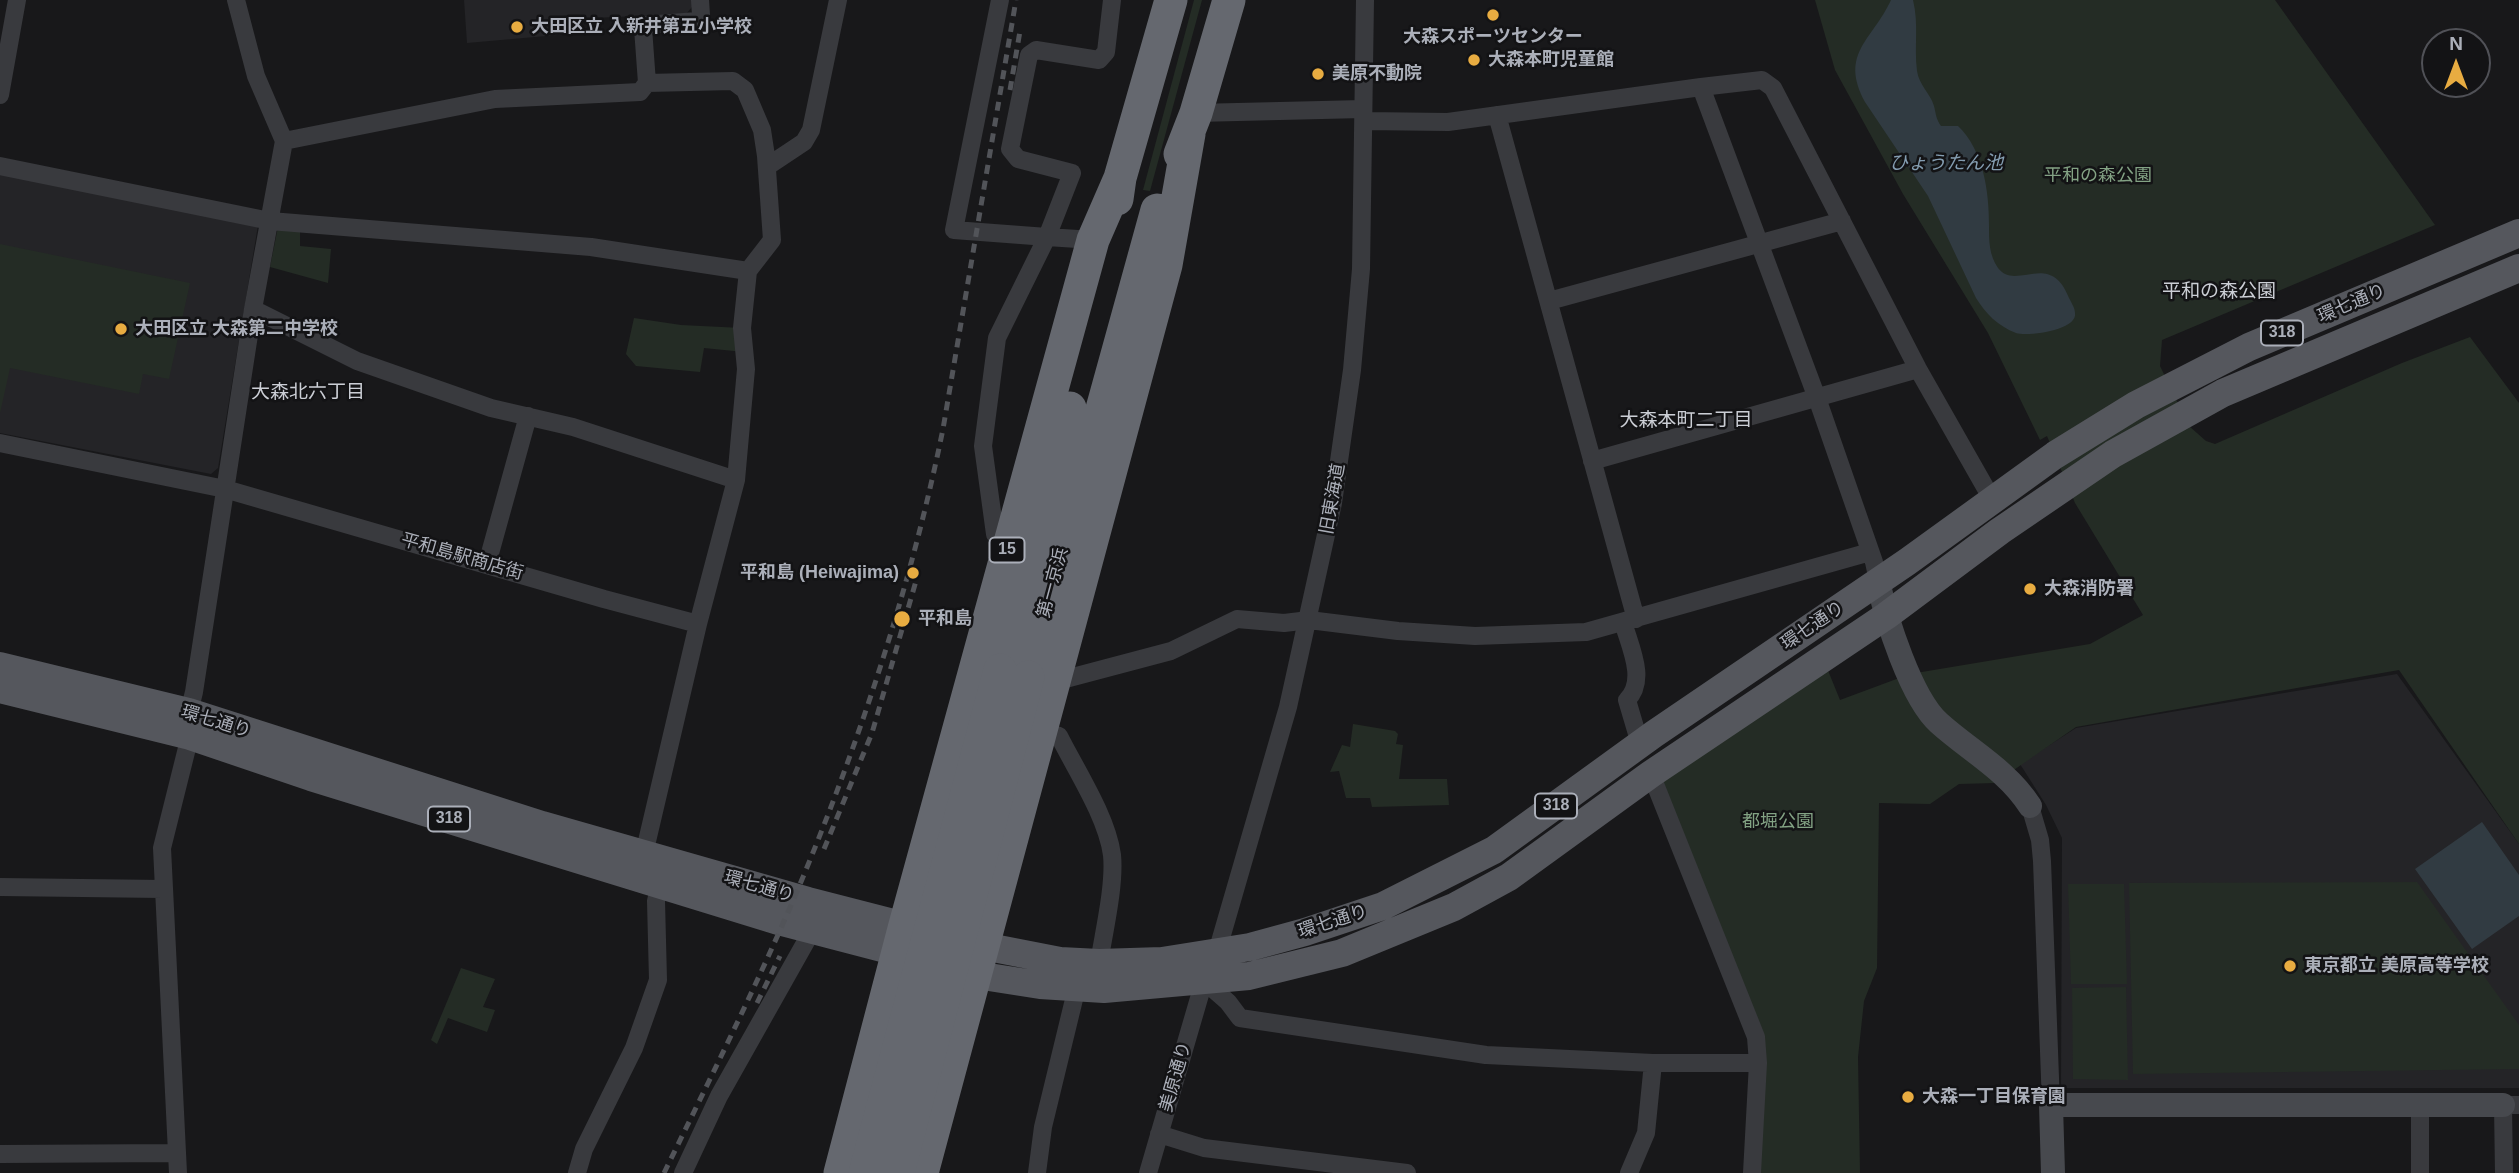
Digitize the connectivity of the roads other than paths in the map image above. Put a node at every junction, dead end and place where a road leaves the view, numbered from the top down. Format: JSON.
{"nodes":[{"id":1,"x":17,"y":0,"type":"edge"},
{"id":2,"x":236,"y":0,"type":"edge"},
{"id":3,"x":700,"y":0,"type":"edge"},
{"id":4,"x":838,"y":0,"type":"edge"},
{"id":5,"x":1000,"y":0,"type":"edge"},
{"id":6,"x":1112,"y":0,"type":"edge"},
{"id":7,"x":1171,"y":0,"type":"edge"},
{"id":8,"x":1229,"y":0,"type":"edge"},
{"id":9,"x":1365,"y":0,"type":"edge"},
{"id":10,"x":647,"y":83,"type":"junction"},
{"id":11,"x":1701,"y":87,"type":"junction"},
{"id":12,"x":0,"y":95,"type":"edge"},
{"id":13,"x":1364,"y":115,"type":"junction"},
{"id":14,"x":1497,"y":115,"type":"junction"},
{"id":15,"x":1193,"y":123,"type":"junction"},
{"id":16,"x":285,"y":141,"type":"junction"},
{"id":17,"x":0,"y":166,"type":"edge"},
{"id":18,"x":768,"y":166,"type":"junction"},
{"id":19,"x":1120,"y":178,"type":"junction"},
{"id":20,"x":270,"y":220,"type":"junction"},
{"id":21,"x":1842,"y":221,"type":"junction"},
{"id":22,"x":2519,"y":233,"type":"edge"},
{"id":23,"x":1047,"y":237,"type":"junction"},
{"id":24,"x":1093,"y":240,"type":"junction"},
{"id":25,"x":1760,"y":243,"type":"junction"},
{"id":26,"x":2519,"y":268,"type":"edge"},
{"id":27,"x":748,"y":271,"type":"junction"},
{"id":28,"x":1549,"y":301,"type":"junction"},
{"id":29,"x":253,"y":309,"type":"junction"},
{"id":30,"x":1918,"y":369,"type":"junction"},
{"id":31,"x":1817,"y":398,"type":"junction"},
{"id":32,"x":528,"y":416,"type":"junction"},
{"id":33,"x":0,"y":443,"type":"edge"},
{"id":34,"x":1592,"y":461,"type":"junction"},
{"id":35,"x":736,"y":480,"type":"junction"},
{"id":36,"x":225,"y":489,"type":"junction"},
{"id":37,"x":1993,"y":501,"type":"junction"},
{"id":38,"x":1010,"y":539,"type":"junction"},
{"id":39,"x":1870,"y":552,"type":"junction"},
{"id":40,"x":486,"y":564,"type":"junction"},
{"id":41,"x":1878,"y":581,"type":"junction"},
{"id":42,"x":1886,"y":616,"type":"junction"},
{"id":43,"x":1309,"y":620,"type":"junction"},
{"id":44,"x":1629,"y":621,"type":"junction"},
{"id":45,"x":698,"y":624,"type":"junction"},
{"id":46,"x":0,"y":666,"type":"edge"},
{"id":47,"x":1027,"y":676,"type":"junction"},
{"id":48,"x":0,"y":689,"type":"edge"},
{"id":49,"x":189,"y":724,"type":"junction"},
{"id":50,"x":1038,"y":742,"type":"junction"},
{"id":51,"x":1640,"y":744,"type":"junction"},
{"id":52,"x":1651,"y":775,"type":"junction"},
{"id":53,"x":2030,"y":806,"type":"joint"},
{"id":54,"x":644,"y":854,"type":"junction"},
{"id":55,"x":660,"y":884,"type":"junction"},
{"id":56,"x":0,"y":887,"type":"edge"},
{"id":57,"x":163,"y":889,"type":"junction"},
{"id":58,"x":813,"y":929,"type":"junction"},
{"id":59,"x":902,"y":939,"type":"junction"},
{"id":60,"x":941,"y":949,"type":"junction"},
{"id":61,"x":1217,"y":952,"type":"junction"},
{"id":62,"x":979,"y":961,"type":"junction"},
{"id":63,"x":1100,"y":963,"type":"junction"},
{"id":64,"x":1204,"y":981,"type":"junction"},
{"id":65,"x":1077,"y":987,"type":"junction"},
{"id":66,"x":1653,"y":1063,"type":"junction"},
{"id":67,"x":1758,"y":1063,"type":"junction"},
{"id":68,"x":2420,"y":1104,"type":"junction"},
{"id":69,"x":2051,"y":1105,"type":"junction"},
{"id":70,"x":2511,"y":1105,"type":"edge"},
{"id":71,"x":1159,"y":1134,"type":"junction"},
{"id":72,"x":177,"y":1153,"type":"junction"},
{"id":73,"x":0,"y":1154,"type":"edge"},
{"id":74,"x":178,"y":1173,"type":"edge"},
{"id":75,"x":577,"y":1173,"type":"edge"},
{"id":76,"x":683,"y":1173,"type":"edge"},
{"id":77,"x":840,"y":1173,"type":"edge"},
{"id":78,"x":864,"y":1173,"type":"edge"},
{"id":79,"x":898,"y":1173,"type":"edge"},
{"id":80,"x":922,"y":1173,"type":"edge"},
{"id":81,"x":1037,"y":1173,"type":"edge"},
{"id":82,"x":1148,"y":1173,"type":"edge"},
{"id":83,"x":1407,"y":1173,"type":"edge"},
{"id":84,"x":1629,"y":1173,"type":"edge"},
{"id":85,"x":1752,"y":1173,"type":"edge"},
{"id":86,"x":2053,"y":1173,"type":"edge"},
{"id":87,"x":2420,"y":1173,"type":"edge"},
{"id":88,"x":2504,"y":1173,"type":"edge"}],
"edges":[{"from":1,"to":12,"type":"street"},
{"from":2,"to":16,"type":"street"},
{"from":3,"to":10,"type":"street"},
{"from":4,"to":18,"type":"street"},
{"from":5,"to":23,"type":"street"},
{"from":6,"to":23,"type":"street"},
{"from":7,"to":19,"type":"highway","name":"第一京浜","number":"15"},
{"from":8,"to":15,"type":"highway","name":"第一京浜","number":"15"},
{"from":9,"to":13,"type":"street","name":"旧東海道"},
{"from":10,"to":16,"type":"street"},
{"from":10,"to":18,"type":"street"},
{"from":11,"to":14,"type":"street"},
{"from":11,"to":21,"type":"street"},
{"from":11,"to":25,"type":"street"},
{"from":13,"to":14,"type":"street"},
{"from":13,"to":15,"type":"street"},
{"from":13,"to":43,"type":"street","name":"旧東海道"},
{"from":14,"to":28,"type":"street"},
{"from":15,"to":47,"type":"highway","name":"第一京浜","number":"15"},
{"from":16,"to":20,"type":"street"},
{"from":17,"to":20,"type":"street"},
{"from":18,"to":27,"type":"street"},
{"from":19,"to":24,"type":"highway","number":"15"},
{"from":19,"to":47,"type":"highway","name":"第一京浜","number":"15"},
{"from":20,"to":27,"type":"street"},
{"from":20,"to":29,"type":"street"},
{"from":21,"to":25,"type":"street"},
{"from":21,"to":30,"type":"street"},
{"from":22,"to":37,"type":"main road","name":"環七通り","number":"318"},
{"from":23,"to":24,"type":"street"},
{"from":23,"to":38,"type":"street"},
{"from":24,"to":38,"type":"highway","number":"15"},
{"from":25,"to":28,"type":"street"},
{"from":25,"to":31,"type":"street"},
{"from":26,"to":42,"type":"main road","name":"環七通り","number":"318"},
{"from":27,"to":35,"type":"street"},
{"from":28,"to":34,"type":"street"},
{"from":29,"to":32,"type":"street"},
{"from":29,"to":36,"type":"street"},
{"from":30,"to":31,"type":"street"},
{"from":30,"to":37,"type":"street"},
{"from":31,"to":34,"type":"street"},
{"from":31,"to":39,"type":"street"},
{"from":32,"to":35,"type":"street"},
{"from":32,"to":40,"type":"street"},
{"from":33,"to":36,"type":"street","name":"平和島駅商店街"},
{"from":34,"to":44,"type":"street"},
{"from":35,"to":45,"type":"street"},
{"from":36,"to":40,"type":"street","name":"平和島駅商店街"},
{"from":36,"to":49,"type":"street"},
{"from":37,"to":41,"type":"main road","name":"環七通り","number":"318"},
{"from":38,"to":59,"type":"highway","number":"15"},
{"from":39,"to":41,"type":"street"},
{"from":39,"to":44,"type":"street"},
{"from":40,"to":45,"type":"street","name":"平和島駅商店街"},
{"from":41,"to":42,"type":"street"},
{"from":41,"to":51,"type":"main road","name":"環七通り","number":"318"},
{"from":42,"to":52,"type":"main road","name":"環七通り","number":"318"},
{"from":42,"to":53,"type":"street"},
{"from":43,"to":44,"type":"street"},
{"from":43,"to":47,"type":"street"},
{"from":43,"to":61,"type":"street","name":"旧東海道"},
{"from":44,"to":51,"type":"street"},
{"from":45,"to":54,"type":"street"},
{"from":46,"to":49,"type":"main road","name":"環七通り","number":"318"},
{"from":47,"to":50,"type":"highway","number":"15"},
{"from":47,"to":78,"type":"highway","name":"第一京浜","number":"15","bridge":true},
{"from":47,"to":79,"type":"highway","name":"第一京浜","number":"15","bridge":true},
{"from":48,"to":49,"type":"main road","name":"環七通り","number":"318"},
{"from":49,"to":54,"type":"main road","name":"環七通り","number":"318"},
{"from":49,"to":55,"type":"main road","name":"環七通り","number":"318"},
{"from":49,"to":57,"type":"street"},
{"from":50,"to":60,"type":"highway","number":"15"},
{"from":50,"to":62,"type":"highway","number":"15"},
{"from":50,"to":63,"type":"street"},
{"from":51,"to":61,"type":"main road","name":"環七通り","number":"318"},
{"from":52,"to":64,"type":"main road","name":"環七通り","number":"318"},
{"from":52,"to":67,"type":"street"},
{"from":53,"to":69,"type":"street"},
{"from":54,"to":59,"type":"main road","name":"環七通り","number":"318"},
{"from":55,"to":58,"type":"main road","name":"環七通り","number":"318"},
{"from":55,"to":75,"type":"street"},
{"from":56,"to":57,"type":"street"},
{"from":57,"to":72,"type":"street"},
{"from":58,"to":59,"type":"main road","name":"環七通り","number":"318"},
{"from":58,"to":76,"type":"street"},
{"from":59,"to":60,"type":"main road","name":"環七通り","number":"318"},
{"from":59,"to":77,"type":"highway","number":"15"},
{"from":60,"to":62,"type":"main road","name":"環七通り","number":"318"},
{"from":60,"to":78,"type":"highway","number":"15"},
{"from":61,"to":63,"type":"main road","name":"環七通り","number":"318"},
{"from":61,"to":64,"type":"street","name":"旧東海道"},
{"from":62,"to":63,"type":"main road","name":"環七通り","number":"318"},
{"from":62,"to":65,"type":"main road","name":"環七通り","number":"318"},
{"from":62,"to":80,"type":"highway","number":"15"},
{"from":64,"to":65,"type":"main road","name":"環七通り","number":"318"},
{"from":64,"to":66,"type":"street"},
{"from":64,"to":71,"type":"street","name":"美原通り"},
{"from":65,"to":81,"type":"street"},
{"from":66,"to":67,"type":"street"},
{"from":66,"to":84,"type":"street"},
{"from":67,"to":85,"type":"street"},
{"from":68,"to":69,"type":"street"},
{"from":68,"to":70,"type":"street"},
{"from":68,"to":87,"type":"street"},
{"from":69,"to":86,"type":"street"},
{"from":70,"to":88,"type":"street"},
{"from":71,"to":82,"type":"street","name":"美原通り"},
{"from":71,"to":83,"type":"street"},
{"from":72,"to":73,"type":"street"},
{"from":72,"to":74,"type":"street"}]}
